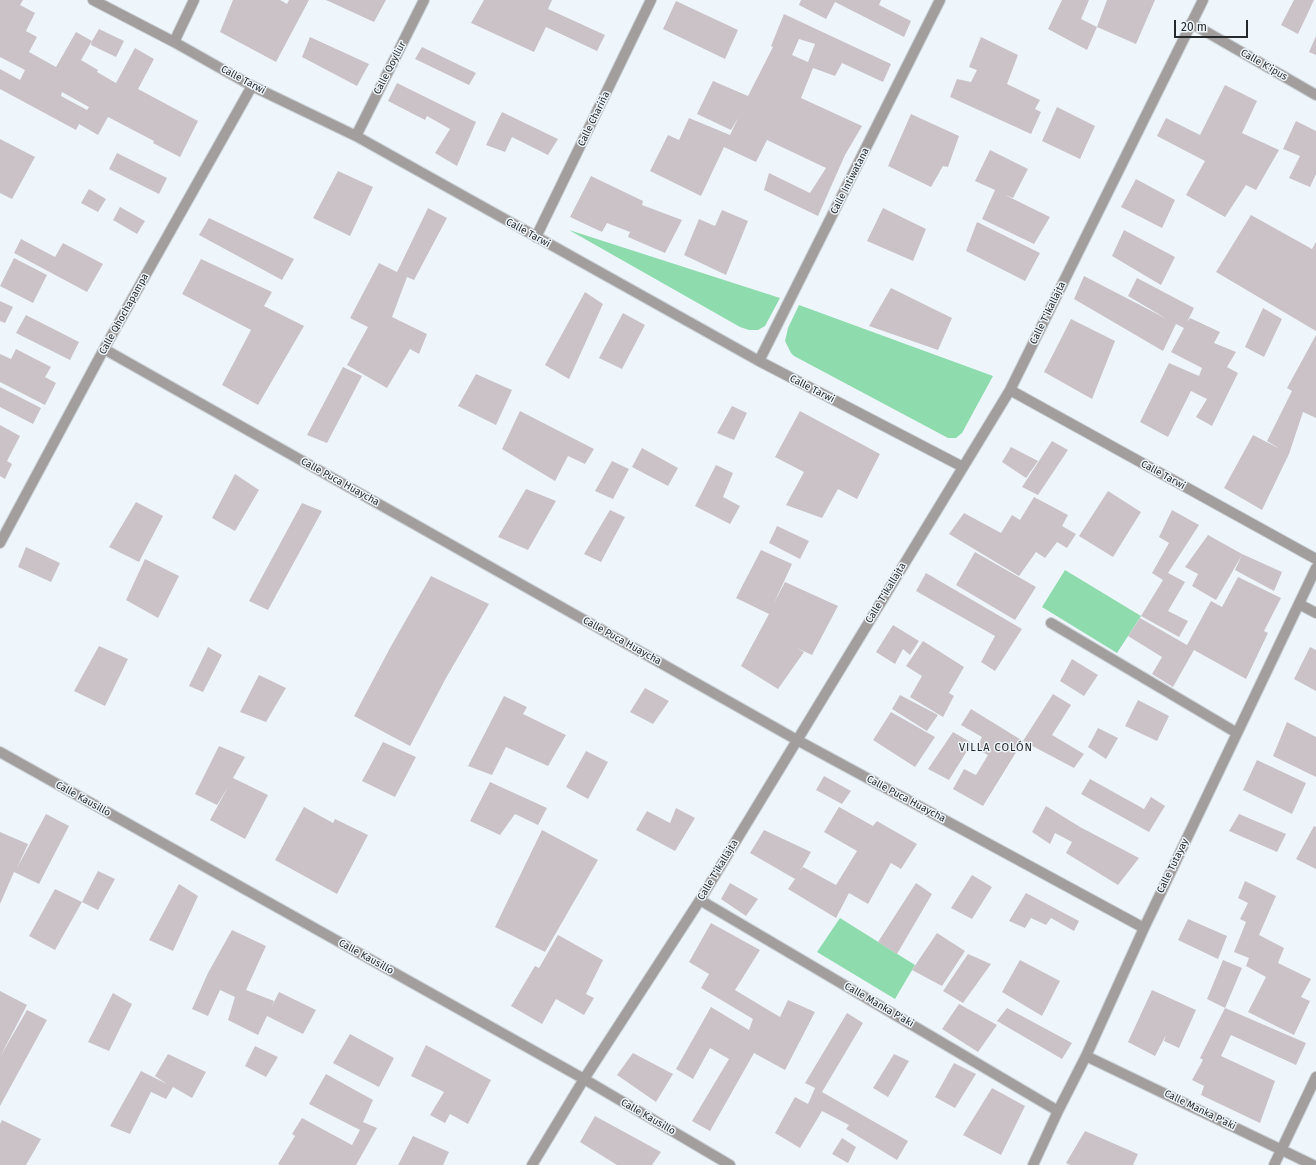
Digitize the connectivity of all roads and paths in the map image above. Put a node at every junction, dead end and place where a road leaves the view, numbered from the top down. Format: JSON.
{"nodes":[{"id":1,"x":93,"y":0,"type":"edge"},
{"id":2,"x":194,"y":0,"type":"edge"},
{"id":3,"x":424,"y":0,"type":"edge"},
{"id":4,"x":651,"y":0,"type":"edge"},
{"id":5,"x":940,"y":0,"type":"edge"},
{"id":6,"x":1202,"y":0,"type":"edge"},
{"id":7,"x":1191,"y":23,"type":"junction"},
{"id":8,"x":174,"y":42,"type":"junction"},
{"id":9,"x":252,"y":86,"type":"junction"},
{"id":10,"x":1316,"y":95,"type":"edge"},
{"id":11,"x":356,"y":136,"type":"junction"},
{"id":12,"x":536,"y":237,"type":"junction"},
{"id":13,"x":104,"y":349,"type":"junction"},
{"id":14,"x":759,"y":361,"type":"junction"},
{"id":15,"x":1010,"y":390,"type":"junction"},
{"id":16,"x":963,"y":467,"type":"junction"},
{"id":17,"x":0,"y":543,"type":"edge"},
{"id":18,"x":1316,"y":559,"type":"edge"},
{"id":19,"x":1316,"y":568,"type":"edge"},
{"id":20,"x":1299,"y":604,"type":"junction"},
{"id":21,"x":1316,"y":613,"type":"edge"},
{"id":22,"x":1051,"y":623,"type":"dead end"},
{"id":23,"x":1237,"y":733,"type":"junction"},
{"id":24,"x":797,"y":740,"type":"junction"},
{"id":25,"x":0,"y":752,"type":"edge"},
{"id":26,"x":700,"y":900,"type":"junction"},
{"id":27,"x":1144,"y":928,"type":"junction"},
{"id":28,"x":1086,"y":1056,"type":"junction"},
{"id":29,"x":1316,"y":1078,"type":"edge"},
{"id":30,"x":584,"y":1079,"type":"junction"},
{"id":31,"x":1058,"y":1110,"type":"junction"},
{"id":32,"x":1281,"y":1150,"type":"junction"},
{"id":33,"x":532,"y":1165,"type":"edge"},
{"id":34,"x":730,"y":1165,"type":"edge"},
{"id":35,"x":1033,"y":1165,"type":"edge"},
{"id":36,"x":1274,"y":1165,"type":"edge"},
{"id":37,"x":1313,"y":1165,"type":"edge"}],
"edges":[{"from":1,"to":8,"type":"street","name":"Calle Tarwi"},
{"from":2,"to":8,"type":"street"},
{"from":3,"to":11,"type":"street","name":"Calle Qoyllur"},
{"from":4,"to":12,"type":"street","name":"Calle Chariña"},
{"from":5,"to":14,"type":"street","name":"Calle Intiwatana"},
{"from":6,"to":7,"type":"street","name":"Calle T'ikallajta"},
{"from":7,"to":10,"type":"street","name":"Calle K'ipus"},
{"from":7,"to":15,"type":"street","name":"Calle T'ikallajta"},
{"from":8,"to":9,"type":"street","name":"Calle Tarwi"},
{"from":9,"to":11,"type":"street","name":"Calle Tarwi"},
{"from":9,"to":13,"type":"street","name":"Calle Qhochapampa"},
{"from":11,"to":12,"type":"street","name":"Calle Tarwi"},
{"from":12,"to":14,"type":"street","name":"Calle Tarwi"},
{"from":13,"to":17,"type":"street","name":"Calle Qhochapampa"},
{"from":13,"to":24,"type":"street","name":"Calle Puca Huaycha"},
{"from":14,"to":16,"type":"street","name":"Calle Tarwi"},
{"from":15,"to":16,"type":"street","name":"Calle T'ikallajta"},
{"from":15,"to":18,"type":"street","name":"Calle Tarwi"},
{"from":16,"to":24,"type":"street","name":"Calle T'ikallajta"},
{"from":19,"to":20,"type":"street","name":"Calle Tutayay"},
{"from":20,"to":21,"type":"street"},
{"from":20,"to":23,"type":"street","name":"Calle Tutayay"},
{"from":22,"to":23,"type":"street"},
{"from":23,"to":27,"type":"street","name":"Calle Tutayay"},
{"from":24,"to":26,"type":"street","name":"Calle T'ikallajta"},
{"from":24,"to":27,"type":"street","name":"Calle Puca Huaycha"},
{"from":25,"to":30,"type":"street","name":"Calle Kausillo"},
{"from":26,"to":30,"type":"street","name":"Calle T'ikallajta"},
{"from":26,"to":31,"type":"street","name":"Calle Manka P'aki"},
{"from":27,"to":28,"type":"street","name":"Calle Tutayay"},
{"from":28,"to":31,"type":"street","name":"Calle Tutayay"},
{"from":28,"to":32,"type":"street","name":"Calle Manka P'aki"},
{"from":29,"to":32,"type":"street"},
{"from":30,"to":33,"type":"street","name":"Calle T'ikallajta"},
{"from":30,"to":34,"type":"street","name":"Calle Kausillo"},
{"from":31,"to":35,"type":"street","name":"Calle Tutayay"},
{"from":32,"to":36,"type":"street"},
{"from":32,"to":37,"type":"street","name":"Calle Manka P'aki"}]}
